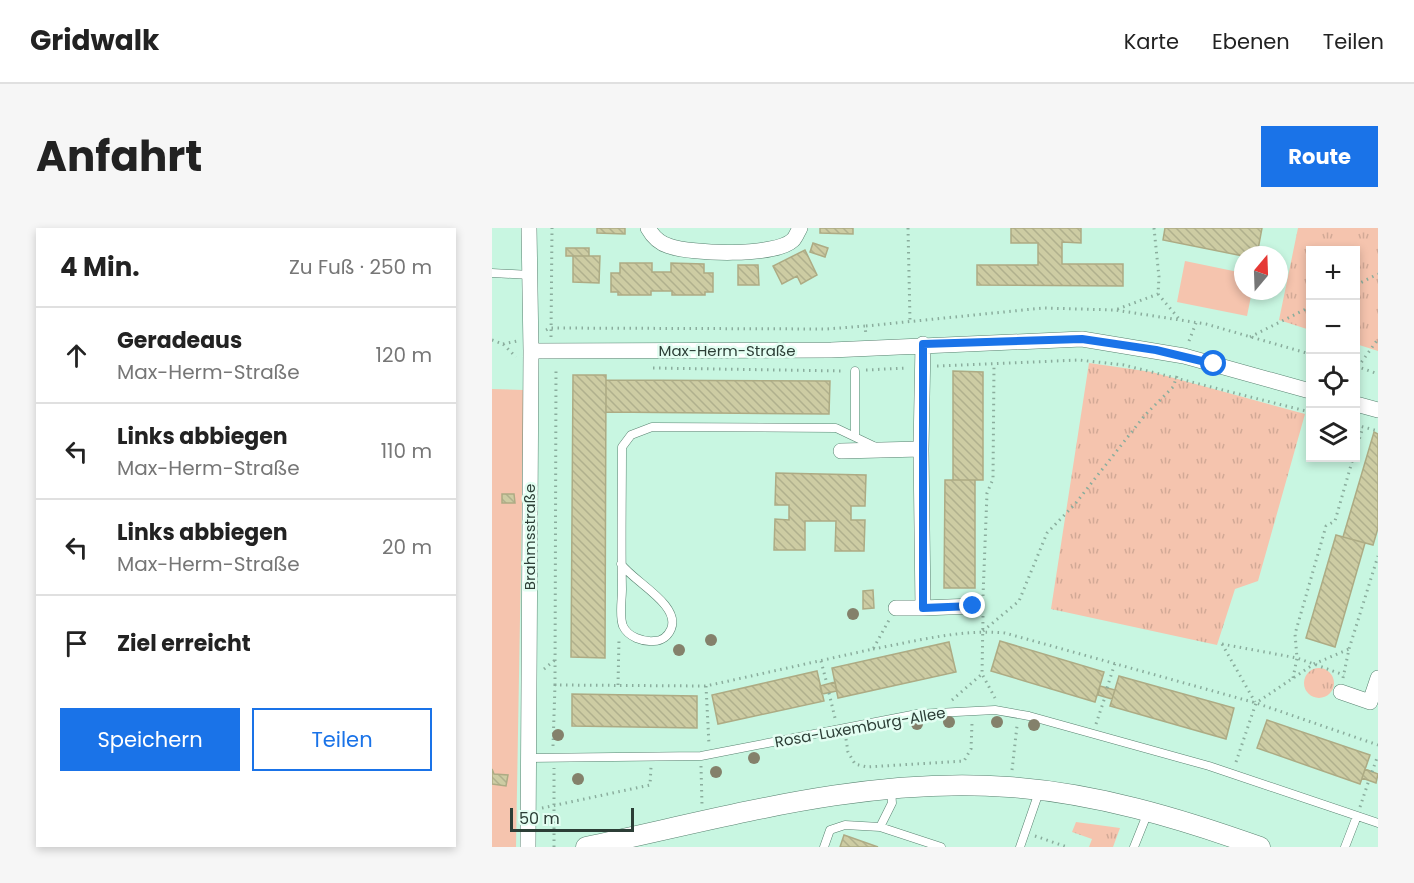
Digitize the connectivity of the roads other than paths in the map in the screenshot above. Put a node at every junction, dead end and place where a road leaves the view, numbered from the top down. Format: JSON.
{"nodes":[{"id":1,"x":529,"y":228,"type":"edge"},
{"id":2,"x":648,"y":228,"type":"edge"},
{"id":3,"x":801,"y":228,"type":"edge"},
{"id":4,"x":492,"y":273,"type":"edge"},
{"id":5,"x":530,"y":275,"type":"junction"},
{"id":6,"x":923,"y":344,"type":"junction"},
{"id":7,"x":531,"y":351,"type":"junction"},
{"id":8,"x":855,"y":371,"type":"dead end"},
{"id":9,"x":1306,"y":390,"type":"edge"},
{"id":10,"x":1360,"y":405,"type":"edge"},
{"id":11,"x":1378,"y":410,"type":"edge"},
{"id":12,"x":855,"y":435,"type":"junction"},
{"id":13,"x":921,"y":449,"type":"junction"},
{"id":14,"x":882,"y":450,"type":"junction"},
{"id":15,"x":841,"y":451,"type":"dead end"},
{"id":16,"x":621,"y":564,"type":"junction"},
{"id":17,"x":978,"y":606,"type":"road end"},
{"id":18,"x":896,"y":608,"type":"road end"},
{"id":19,"x":923,"y":608,"type":"junction"},
{"id":20,"x":1378,"y":678,"type":"edge"},
{"id":21,"x":1341,"y":692,"type":"road end"},
{"id":22,"x":1374,"y":703,"type":"edge"},
{"id":23,"x":528,"y":758,"type":"junction"},
{"id":24,"x":891,"y":790,"type":"junction"},
{"id":25,"x":1039,"y":791,"type":"junction"},
{"id":26,"x":1149,"y":811,"type":"junction"},
{"id":27,"x":1357,"y":816,"type":"junction"},
{"id":28,"x":1378,"y":823,"type":"edge"},
{"id":29,"x":880,"y":827,"type":"junction"},
{"id":30,"x":1135,"y":845,"type":"edge"},
{"id":31,"x":528,"y":847,"type":"edge"},
{"id":32,"x":586,"y":847,"type":"edge"},
{"id":33,"x":824,"y":847,"type":"edge"},
{"id":34,"x":941,"y":847,"type":"edge"},
{"id":35,"x":1020,"y":847,"type":"edge"},
{"id":36,"x":1144,"y":847,"type":"edge"},
{"id":37,"x":1260,"y":847,"type":"edge"},
{"id":38,"x":1345,"y":847,"type":"edge"}],
"edges":[{"from":1,"to":5,"type":"street","name":"Brahmsstraße"},
{"from":2,"to":3,"type":"street"},
{"from":4,"to":5,"type":"lane"},
{"from":5,"to":7,"type":"street","name":"Brahmsstraße"},
{"from":6,"to":7,"type":"street","name":"Max-Herm-Straße"},
{"from":6,"to":9,"type":"street","name":"Max-Herm-Straße"},
{"from":6,"to":13,"type":"street"},
{"from":7,"to":23,"type":"street","name":"Brahmsstraße"},
{"from":8,"to":12,"type":"lane"},
{"from":10,"to":11,"type":"street"},
{"from":12,"to":14,"type":"lane"},
{"from":12,"to":16,"type":"lane"},
{"from":13,"to":14,"type":"street"},
{"from":13,"to":19,"type":"street"},
{"from":14,"to":15,"type":"street"},
{"from":16,"to":16,"type":"lane"},
{"from":17,"to":19,"type":"street"},
{"from":18,"to":19,"type":"street"},
{"from":20,"to":22,"type":"street"},
{"from":21,"to":22,"type":"street"},
{"from":23,"to":27,"type":"lane","name":"Rosa-Luxemburg-Allee"},
{"from":23,"to":31,"type":"street","name":"Brahmsstraße"},
{"from":24,"to":25,"type":"street"},
{"from":24,"to":29,"type":"lane"},
{"from":24,"to":32,"type":"street"},
{"from":25,"to":26,"type":"street"},
{"from":25,"to":35,"type":"lane"},
{"from":26,"to":30,"type":"lane"},
{"from":26,"to":37,"type":"street"},
{"from":27,"to":28,"type":"lane","name":"Rosa-Luxemburg-Allee"},
{"from":27,"to":38,"type":"lane"},
{"from":29,"to":33,"type":"lane"},
{"from":29,"to":34,"type":"lane"},
{"from":30,"to":36,"type":"lane"}]}
